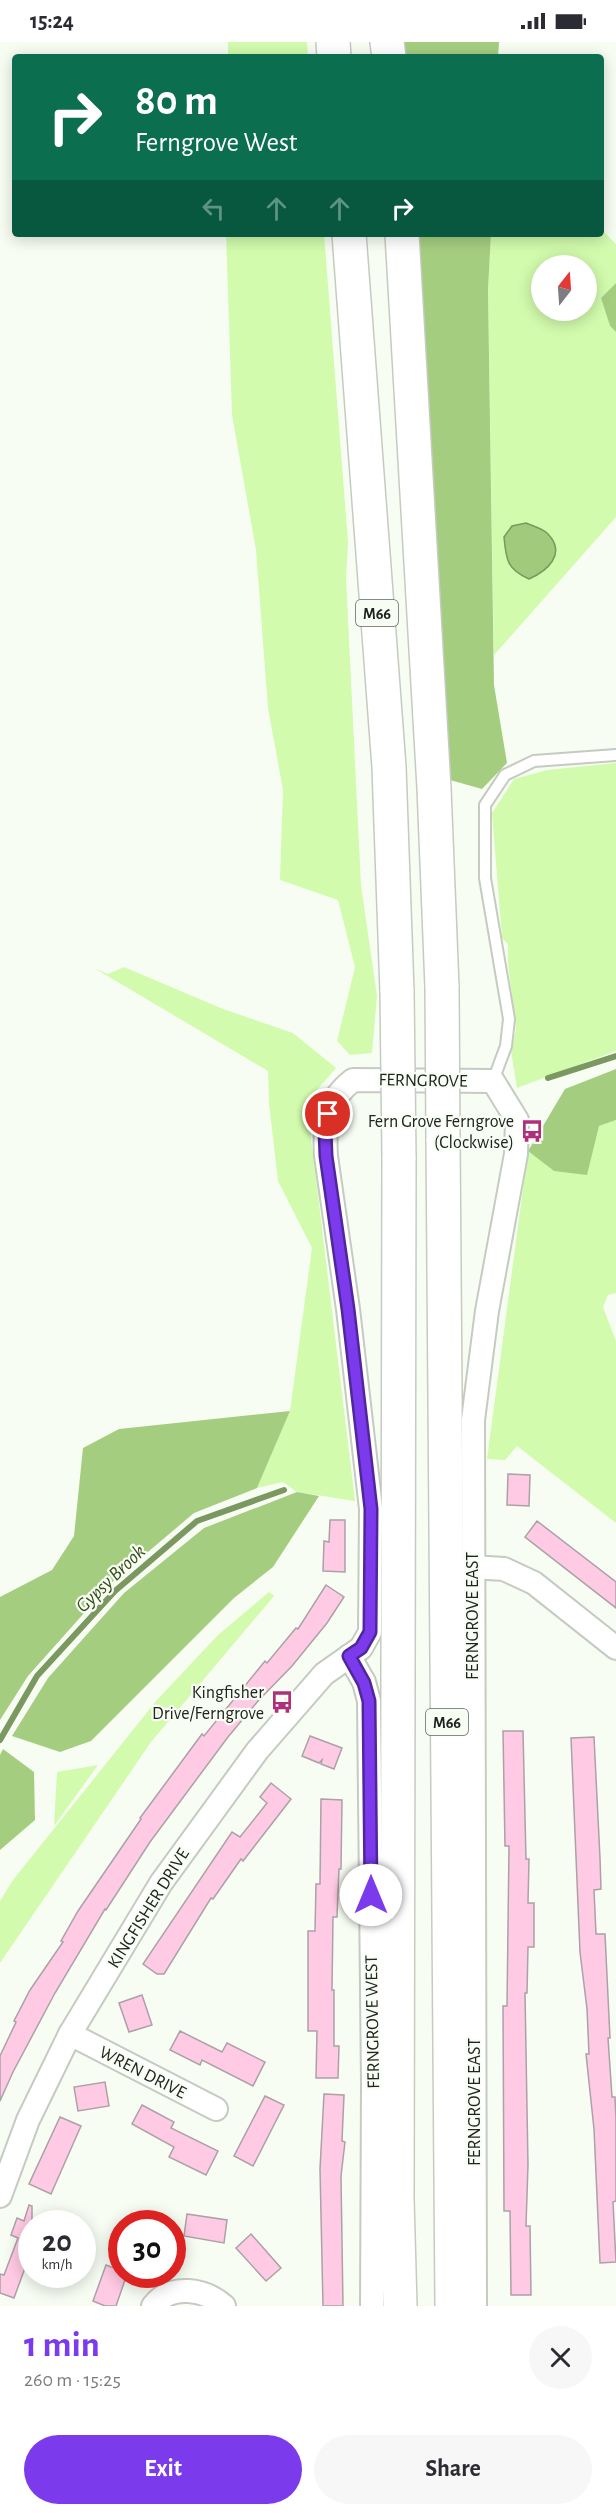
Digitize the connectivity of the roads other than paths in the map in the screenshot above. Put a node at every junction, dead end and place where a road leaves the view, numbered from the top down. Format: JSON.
{"nodes":[{"id":1,"x":349,"y":237,"type":"edge"},
{"id":2,"x":402,"y":237,"type":"edge"},
{"id":3,"x":616,"y":755,"type":"edge"},
{"id":4,"x":493,"y":1081,"type":"junction"},
{"id":5,"x":472,"y":1567,"type":"junction"},
{"id":6,"x":616,"y":1648,"type":"edge"},
{"id":7,"x":349,"y":1656,"type":"junction"},
{"id":8,"x":70,"y":2034,"type":"junction"},
{"id":9,"x":216,"y":2109,"type":"dead end"},
{"id":10,"x":0,"y":2196,"type":"edge"},
{"id":11,"x":153,"y":2306,"type":"edge"},
{"id":12,"x":224,"y":2306,"type":"edge"},
{"id":13,"x":372,"y":2306,"type":"edge"},
{"id":14,"x":400,"y":2306,"type":"edge"},
{"id":15,"x":452,"y":2306,"type":"edge"},
{"id":16,"x":476,"y":2306,"type":"edge"}],
"edges":[{"from":1,"to":14,"type":"highway","number":"M66","bridge":true},
{"from":2,"to":15,"type":"highway","number":"M66","bridge":true},
{"from":3,"to":4,"type":"lane"},
{"from":4,"to":5,"type":"street","name":"FERNGROVE EAST"},
{"from":4,"to":7,"type":"street","name":"FERNGROVE"},
{"from":5,"to":6,"type":"street"},
{"from":5,"to":16,"type":"street","name":"FERNGROVE EAST"},
{"from":7,"to":8,"type":"street","name":"KINGFISHER DRIVE"},
{"from":7,"to":13,"type":"street","name":"FERNGROVE WEST"},
{"from":8,"to":9,"type":"street","name":"WREN DRIVE"},
{"from":8,"to":10,"type":"street","name":"KINGFISHER DRIVE"},
{"from":11,"to":12,"type":"street"}]}
